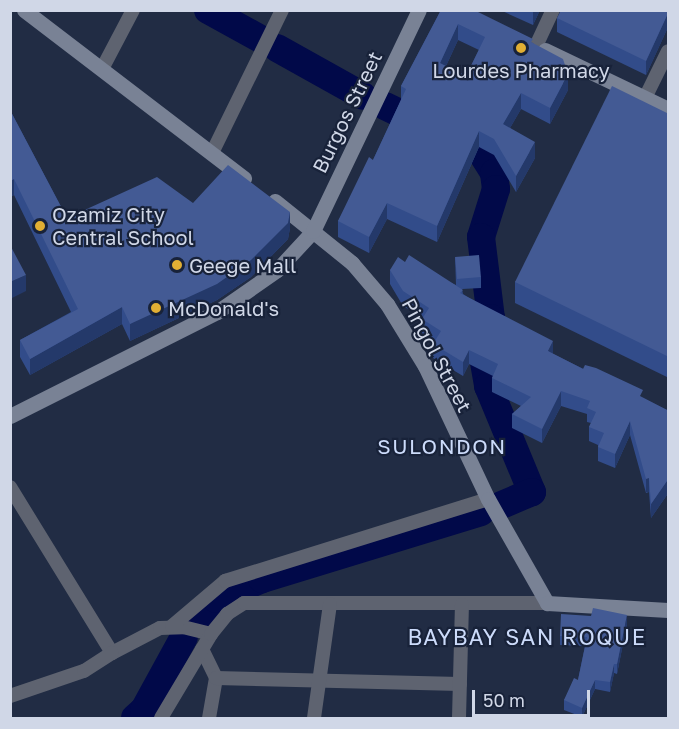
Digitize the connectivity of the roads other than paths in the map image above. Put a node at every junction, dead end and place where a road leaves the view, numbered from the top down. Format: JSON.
{"nodes":[{"id":1,"x":24,"y":10,"type":"edge"},
{"id":2,"x":133,"y":10,"type":"edge"},
{"id":3,"x":282,"y":10,"type":"edge"},
{"id":4,"x":419,"y":10,"type":"edge"},
{"id":5,"x":553,"y":10,"type":"edge"},
{"id":6,"x":530,"y":43,"type":"joint"},
{"id":7,"x":669,"y":51,"type":"edge"},
{"id":8,"x":102,"y":69,"type":"junction"},
{"id":9,"x":645,"y":98,"type":"junction"},
{"id":10,"x":669,"y":109,"type":"edge"},
{"id":11,"x":212,"y":153,"type":"junction"},
{"id":12,"x":313,"y":231,"type":"junction"},
{"id":13,"x":10,"y":416,"type":"edge"},
{"id":14,"x":10,"y":487,"type":"edge"},
{"id":15,"x":488,"y":499,"type":"junction"},
{"id":16,"x":547,"y":603,"type":"junction"},
{"id":17,"x":330,"y":604,"type":"junction"},
{"id":18,"x":462,"y":605,"type":"junction"},
{"id":19,"x":669,"y":610,"type":"edge"},
{"id":20,"x":172,"y":626,"type":"junction"},
{"id":21,"x":211,"y":634,"type":"junction"},
{"id":22,"x":202,"y":649,"type":"junction"},
{"id":23,"x":112,"y":653,"type":"junction"},
{"id":24,"x":216,"y":678,"type":"junction"},
{"id":25,"x":320,"y":682,"type":"junction"},
{"id":26,"x":460,"y":684,"type":"junction"},
{"id":27,"x":10,"y":696,"type":"edge"},
{"id":28,"x":161,"y":718,"type":"edge"},
{"id":29,"x":209,"y":718,"type":"edge"},
{"id":30,"x":314,"y":718,"type":"edge"},
{"id":31,"x":459,"y":718,"type":"edge"}],
"edges":[{"from":1,"to":8,"type":"street","name":"Pingol Street"},
{"from":2,"to":8,"type":"street"},
{"from":3,"to":11,"type":"street"},
{"from":4,"to":12,"type":"street","name":"Burgos Street"},
{"from":5,"to":6,"type":"street"},
{"from":6,"to":9,"type":"street"},
{"from":7,"to":9,"type":"street"},
{"from":8,"to":11,"type":"street","name":"Pingol Street"},
{"from":9,"to":10,"type":"street"},
{"from":11,"to":12,"type":"street","name":"Pingol Street"},
{"from":12,"to":13,"type":"street","name":"Burgos Street"},
{"from":12,"to":15,"type":"street","name":"Pingol Street"},
{"from":14,"to":23,"type":"street"},
{"from":15,"to":16,"type":"street","name":"Pingol Street"},
{"from":15,"to":20,"type":"street"},
{"from":16,"to":18,"type":"street"},
{"from":16,"to":19,"type":"street"},
{"from":17,"to":18,"type":"street"},
{"from":17,"to":21,"type":"street"},
{"from":17,"to":25,"type":"street"},
{"from":18,"to":26,"type":"street"},
{"from":20,"to":21,"type":"street"},
{"from":20,"to":23,"type":"street"},
{"from":21,"to":22,"type":"street"},
{"from":22,"to":24,"type":"street"},
{"from":22,"to":28,"type":"street"},
{"from":23,"to":27,"type":"street"},
{"from":24,"to":25,"type":"street"},
{"from":24,"to":29,"type":"street"},
{"from":25,"to":26,"type":"street"},
{"from":25,"to":30,"type":"street"},
{"from":26,"to":31,"type":"street"}]}
